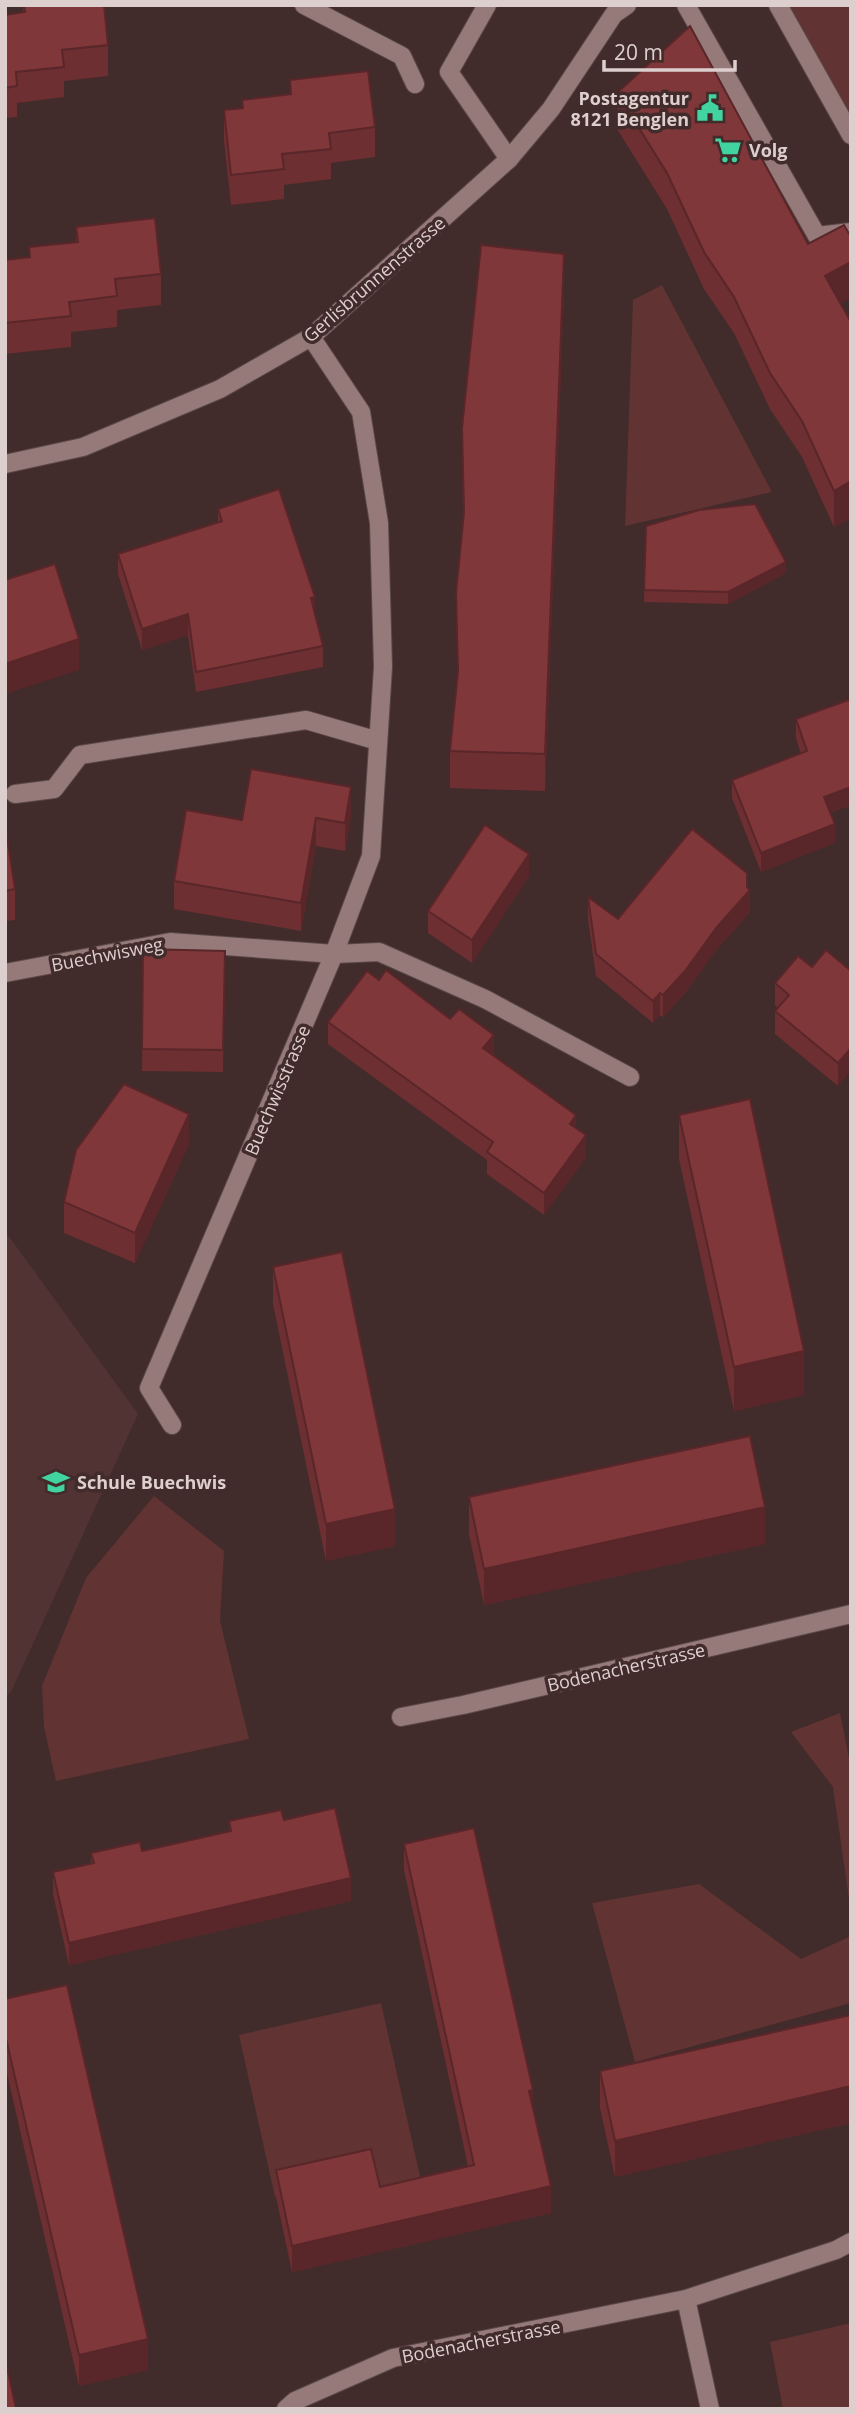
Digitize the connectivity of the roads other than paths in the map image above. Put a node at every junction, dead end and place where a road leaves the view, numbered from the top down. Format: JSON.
{"nodes":[{"id":1,"x":304,"y":5,"type":"edge"},
{"id":2,"x":487,"y":5,"type":"edge"},
{"id":3,"x":627,"y":5,"type":"edge"},
{"id":4,"x":685,"y":5,"type":"edge"},
{"id":5,"x":778,"y":5,"type":"edge"},
{"id":6,"x":415,"y":84,"type":"dead end"},
{"id":7,"x":851,"y":135,"type":"edge"},
{"id":8,"x":509,"y":159,"type":"junction"},
{"id":9,"x":851,"y":232,"type":"edge"},
{"id":10,"x":311,"y":337,"type":"junction"},
{"id":11,"x":5,"y":464,"type":"edge"},
{"id":12,"x":379,"y":741,"type":"junction"},
{"id":13,"x":15,"y":794,"type":"dead end"},
{"id":14,"x":334,"y":954,"type":"junction"},
{"id":15,"x":5,"y":974,"type":"edge"},
{"id":16,"x":630,"y":1077,"type":"dead end"},
{"id":17,"x":172,"y":1425,"type":"dead end"},
{"id":18,"x":851,"y":1614,"type":"edge"},
{"id":19,"x":401,"y":1717,"type":"dead end"},
{"id":20,"x":851,"y":2242,"type":"edge"},
{"id":21,"x":686,"y":2299,"type":"junction"},
{"id":22,"x":286,"y":2409,"type":"edge"},
{"id":23,"x":710,"y":2409,"type":"edge"}],
"edges":[{"from":1,"to":6,"type":"street"},
{"from":2,"to":8,"type":"street"},
{"from":3,"to":8,"type":"street","name":"Gerlisbrunnenstrasse"},
{"from":4,"to":9,"type":"street"},
{"from":5,"to":7,"type":"street"},
{"from":8,"to":10,"type":"street","name":"Gerlisbrunnenstrasse"},
{"from":10,"to":11,"type":"street","name":"Gerlisbrunnenstrasse"},
{"from":10,"to":12,"type":"street","name":"Buechwisstrasse"},
{"from":12,"to":13,"type":"street"},
{"from":12,"to":14,"type":"street","name":"Buechwisstrasse"},
{"from":14,"to":15,"type":"street","name":"Buechwisweg"},
{"from":14,"to":16,"type":"street","name":"Buechwisweg"},
{"from":14,"to":17,"type":"street","name":"Buechwisstrasse"},
{"from":18,"to":19,"type":"street","name":"Bodenacherstrasse"},
{"from":20,"to":21,"type":"street","name":"Bodenacherstrasse"},
{"from":21,"to":22,"type":"street","name":"Bodenacherstrasse"},
{"from":21,"to":23,"type":"street"}]}
